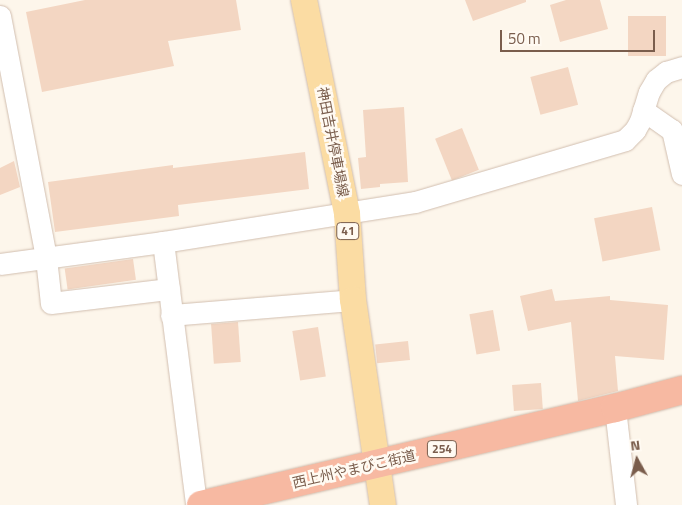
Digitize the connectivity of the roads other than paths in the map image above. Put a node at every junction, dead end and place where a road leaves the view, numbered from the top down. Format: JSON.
{"nodes":[{"id":1,"x":304,"y":0,"type":"edge"},
{"id":2,"x":0,"y":16,"type":"edge"},
{"id":3,"x":682,"y":66,"type":"edge"},
{"id":4,"x":643,"y":110,"type":"junction"},
{"id":5,"x":682,"y":174,"type":"edge"},
{"id":6,"x":347,"y":214,"type":"junction"},
{"id":7,"x":163,"y":242,"type":"junction"},
{"id":8,"x":46,"y":258,"type":"junction"},
{"id":9,"x":0,"y":264,"type":"edge"},
{"id":10,"x":169,"y":289,"type":"junction"},
{"id":11,"x":353,"y":300,"type":"junction"},
{"id":12,"x":171,"y":315,"type":"junction"},
{"id":13,"x":682,"y":390,"type":"edge"},
{"id":14,"x":616,"y":408,"type":"junction"},
{"id":15,"x":375,"y":464,"type":"junction"},
{"id":16,"x":196,"y":505,"type":"edge"},
{"id":17,"x":201,"y":505,"type":"edge"},
{"id":18,"x":383,"y":505,"type":"edge"},
{"id":19,"x":626,"y":505,"type":"edge"}],
"edges":[{"from":1,"to":6,"type":"main road","name":"神田吉井停車場線","number":"41"},
{"from":2,"to":8,"type":"street"},
{"from":3,"to":4,"type":"street"},
{"from":4,"to":5,"type":"street"},
{"from":4,"to":6,"type":"street"},
{"from":6,"to":7,"type":"street"},
{"from":6,"to":11,"type":"main road","name":"神田吉井停車場線","number":"41"},
{"from":7,"to":8,"type":"street"},
{"from":7,"to":10,"type":"street"},
{"from":8,"to":9,"type":"street"},
{"from":8,"to":10,"type":"street"},
{"from":10,"to":12,"type":"street"},
{"from":11,"to":12,"type":"street"},
{"from":11,"to":15,"type":"main road","name":"神田吉井停車場線","number":"41"},
{"from":12,"to":16,"type":"street"},
{"from":13,"to":14,"type":"highway","name":"西上州やまびこ街道","number":"254"},
{"from":14,"to":15,"type":"highway","name":"西上州やまびこ街道","number":"254"},
{"from":14,"to":19,"type":"street"},
{"from":15,"to":17,"type":"highway","name":"西上州やまびこ街道","number":"254"},
{"from":15,"to":18,"type":"main road","name":"神田吉井停車場線"}]}
